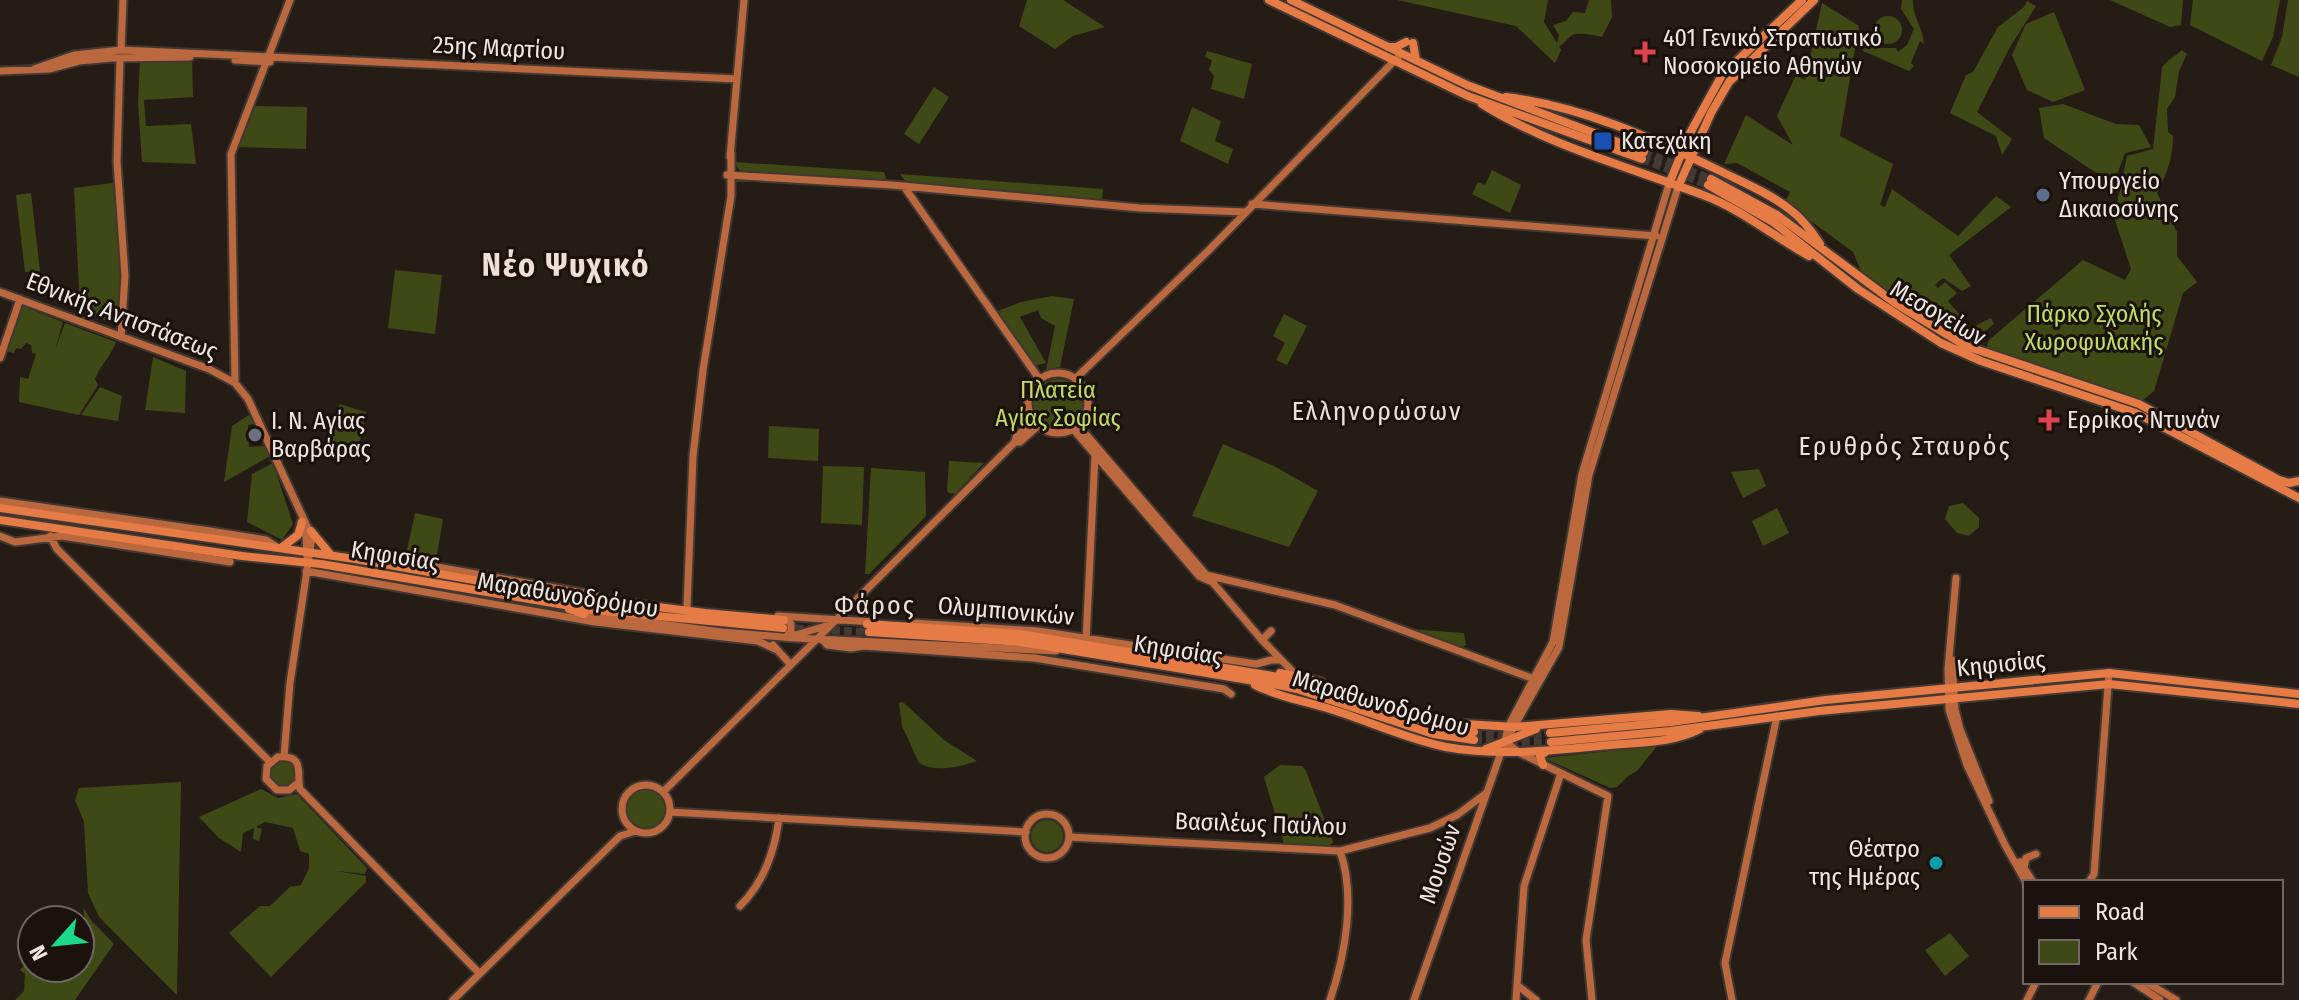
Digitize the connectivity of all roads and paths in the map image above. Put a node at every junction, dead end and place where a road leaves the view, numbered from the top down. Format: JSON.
{"nodes":[{"id":1,"x":123,"y":0,"type":"edge"},
{"id":2,"x":290,"y":0,"type":"edge"},
{"id":3,"x":744,"y":0,"type":"edge"},
{"id":4,"x":1269,"y":0,"type":"edge"},
{"id":5,"x":1291,"y":0,"type":"edge"},
{"id":6,"x":1802,"y":0,"type":"edge"},
{"id":7,"x":1814,"y":0,"type":"edge"},
{"id":8,"x":1386,"y":46,"type":"junction"},
{"id":9,"x":121,"y":54,"type":"junction"},
{"id":10,"x":1394,"y":57,"type":"junction"},
{"id":11,"x":268,"y":59,"type":"junction"},
{"id":12,"x":1416,"y":61,"type":"junction"},
{"id":13,"x":0,"y":71,"type":"edge"},
{"id":14,"x":737,"y":82,"type":"junction"},
{"id":15,"x":1489,"y":95,"type":"junction"},
{"id":16,"x":1468,"y":96,"type":"junction"},
{"id":17,"x":1699,"y":139,"type":"junction"},
{"id":18,"x":1653,"y":141,"type":"junction"},
{"id":19,"x":1712,"y":168,"type":"junction"},
{"id":20,"x":1680,"y":170,"type":"junction"},
{"id":21,"x":1646,"y":174,"type":"junction"},
{"id":22,"x":730,"y":177,"type":"junction"},
{"id":23,"x":905,"y":188,"type":"junction"},
{"id":24,"x":1702,"y":194,"type":"junction"},
{"id":25,"x":1252,"y":204,"type":"junction"},
{"id":26,"x":1223,"y":212,"type":"junction"},
{"id":27,"x":1245,"y":212,"type":"junction"},
{"id":28,"x":1232,"y":225,"type":"junction"},
{"id":29,"x":1658,"y":236,"type":"junction"},
{"id":30,"x":1823,"y":249,"type":"junction"},
{"id":31,"x":1830,"y":268,"type":"junction"},
{"id":32,"x":0,"y":292,"type":"edge"},
{"id":33,"x":20,"y":299,"type":"junction"},
{"id":34,"x":121,"y":337,"type":"junction"},
{"id":35,"x":0,"y":358,"type":"edge"},
{"id":36,"x":1031,"y":367,"type":"junction"},
{"id":37,"x":1050,"y":375,"type":"junction"},
{"id":38,"x":1075,"y":379,"type":"junction"},
{"id":39,"x":1040,"y":380,"type":"junction"},
{"id":40,"x":235,"y":383,"type":"junction"},
{"id":41,"x":1036,"y":423,"type":"junction"},
{"id":42,"x":1076,"y":427,"type":"junction"},
{"id":43,"x":1098,"y":458,"type":"junction"},
{"id":44,"x":1112,"y":464,"type":"junction"},
{"id":45,"x":2299,"y":481,"type":"edge"},
{"id":46,"x":2299,"y":498,"type":"edge"},
{"id":47,"x":297,"y":504,"type":"junction"},
{"id":48,"x":2,"y":505,"type":"edge"},
{"id":49,"x":91,"y":515,"type":"junction"},
{"id":50,"x":0,"y":520,"type":"edge"},
{"id":51,"x":83,"y":520,"type":"junction"},
{"id":52,"x":302,"y":522,"type":"junction"},
{"id":53,"x":163,"y":525,"type":"junction"},
{"id":54,"x":149,"y":530,"type":"junction"},
{"id":55,"x":71,"y":531,"type":"junction"},
{"id":56,"x":311,"y":531,"type":"junction"},
{"id":57,"x":0,"y":536,"type":"edge"},
{"id":58,"x":50,"y":536,"type":"junction"},
{"id":59,"x":79,"y":539,"type":"junction"},
{"id":60,"x":278,"y":548,"type":"junction"},
{"id":61,"x":309,"y":552,"type":"junction"},
{"id":62,"x":242,"y":556,"type":"junction"},
{"id":63,"x":334,"y":556,"type":"junction"},
{"id":64,"x":230,"y":562,"type":"joint"},
{"id":65,"x":420,"y":564,"type":"joint"},
{"id":66,"x":307,"y":567,"type":"junction"},
{"id":67,"x":404,"y":568,"type":"junction"},
{"id":68,"x":1206,"y":575,"type":"junction"},
{"id":69,"x":1212,"y":582,"type":"junction"},
{"id":70,"x":1242,"y":583,"type":"junction"},
{"id":71,"x":1230,"y":585,"type":"junction"},
{"id":72,"x":506,"y":586,"type":"junction"},
{"id":73,"x":534,"y":586,"type":"junction"},
{"id":74,"x":1225,"y":597,"type":"junction"},
{"id":75,"x":1954,"y":600,"type":"dead end"},
{"id":76,"x":545,"y":601,"type":"junction"},
{"id":77,"x":853,"y":601,"type":"junction"},
{"id":78,"x":687,"y":607,"type":"junction"},
{"id":79,"x":584,"y":614,"type":"joint"},
{"id":80,"x":804,"y":618,"type":"junction"},
{"id":81,"x":832,"y":622,"type":"junction"},
{"id":82,"x":784,"y":628,"type":"junction"},
{"id":83,"x":866,"y":628,"type":"junction"},
{"id":84,"x":1271,"y":631,"type":"dead end"},
{"id":85,"x":759,"y":635,"type":"junction"},
{"id":86,"x":817,"y":636,"type":"junction"},
{"id":87,"x":841,"y":640,"type":"junction"},
{"id":88,"x":1262,"y":640,"type":"junction"},
{"id":89,"x":1086,"y":646,"type":"junction"},
{"id":90,"x":775,"y":649,"type":"junction"},
{"id":91,"x":1281,"y":660,"type":"junction"},
{"id":92,"x":790,"y":664,"type":"junction"},
{"id":93,"x":2109,"y":673,"type":"junction"},
{"id":94,"x":1295,"y":674,"type":"junction"},
{"id":95,"x":1252,"y":678,"type":"junction"},
{"id":96,"x":1534,"y":679,"type":"junction"},
{"id":97,"x":2109,"y":684,"type":"junction"},
{"id":98,"x":1951,"y":689,"type":"junction"},
{"id":99,"x":1231,"y":694,"type":"dead end"},
{"id":100,"x":2299,"y":694,"type":"edge"},
{"id":101,"x":1952,"y":700,"type":"junction"},
{"id":102,"x":2299,"y":704,"type":"edge"},
{"id":103,"x":1777,"y":716,"type":"junction"},
{"id":104,"x":1707,"y":722,"type":"junction"},
{"id":105,"x":1490,"y":726,"type":"junction"},
{"id":106,"x":1511,"y":727,"type":"junction"},
{"id":107,"x":1524,"y":733,"type":"junction"},
{"id":108,"x":1474,"y":736,"type":"tunnel mouth"},
{"id":109,"x":1549,"y":738,"type":"junction"},
{"id":110,"x":1505,"y":741,"type":"junction"},
{"id":111,"x":1482,"y":750,"type":"junction"},
{"id":112,"x":1528,"y":751,"type":"junction"},
{"id":113,"x":1501,"y":752,"type":"junction"},
{"id":114,"x":1518,"y":752,"type":"junction"},
{"id":115,"x":284,"y":756,"type":"junction"},
{"id":116,"x":270,"y":762,"type":"junction"},
{"id":117,"x":1543,"y":765,"type":"junction"},
{"id":118,"x":1561,"y":773,"type":"junction"},
{"id":119,"x":299,"y":782,"type":"junction"},
{"id":120,"x":663,"y":792,"type":"junction"},
{"id":121,"x":1487,"y":792,"type":"junction"},
{"id":122,"x":670,"y":812,"type":"junction"},
{"id":123,"x":779,"y":818,"type":"junction"},
{"id":124,"x":624,"y":820,"type":"junction"},
{"id":125,"x":636,"y":831,"type":"junction"},
{"id":126,"x":1026,"y":832,"type":"junction"},
{"id":127,"x":620,"y":836,"type":"junction"},
{"id":128,"x":1069,"y":837,"type":"junction"},
{"id":129,"x":1340,"y":851,"type":"junction"},
{"id":130,"x":2036,"y":854,"type":"dead end"},
{"id":131,"x":2024,"y":868,"type":"junction"},
{"id":132,"x":2092,"y":878,"type":"edge"},
{"id":133,"x":2025,"y":880,"type":"edge"},
{"id":134,"x":2032,"y":880,"type":"edge"},
{"id":135,"x":740,"y":906,"type":"dead end"},
{"id":136,"x":479,"y":973,"type":"junction"},
{"id":137,"x":2136,"y":984,"type":"edge"},
{"id":138,"x":2149,"y":984,"type":"edge"},
{"id":139,"x":1517,"y":985,"type":"junction"},
{"id":140,"x":453,"y":1000,"type":"edge"},
{"id":141,"x":1330,"y":1000,"type":"edge"},
{"id":142,"x":1414,"y":1000,"type":"edge"},
{"id":143,"x":1516,"y":1000,"type":"edge"},
{"id":144,"x":1536,"y":1000,"type":"edge"},
{"id":145,"x":1592,"y":1000,"type":"edge"},
{"id":146,"x":1732,"y":1000,"type":"edge"},
{"id":147,"x":2160,"y":1000,"type":"edge"},
{"id":148,"x":2176,"y":1000,"type":"edge"}],
"edges":[{"from":1,"to":9,"type":"street"},
{"from":2,"to":11,"type":"street"},
{"from":3,"to":14,"type":"street"},
{"from":4,"to":10,"type":"main road","name":"Μεσογείων"},
{"from":5,"to":8,"type":"main road","name":"Μεσογείων"},
{"from":6,"to":20,"type":"main road"},
{"from":7,"to":17,"type":"main road"},
{"from":8,"to":10,"type":"main road","name":"Μεσογείων"},
{"from":8,"to":12,"type":"main road"},
{"from":9,"to":11,"type":"street","name":"25ης Μαρτίου"},
{"from":9,"to":13,"type":"street","name":"25ης Μαρτίου"},
{"from":9,"to":34,"type":"street"},
{"from":10,"to":12,"type":"main road","name":"Μεσογείων"},
{"from":10,"to":16,"type":"main road","name":"Μεσογείων"},
{"from":10,"to":25,"type":"street"},
{"from":11,"to":14,"type":"street","name":"25ης Μαρτίου"},
{"from":11,"to":40,"type":"street"},
{"from":12,"to":15,"type":"main road","name":"Μεσογείων"},
{"from":14,"to":22,"type":"street"},
{"from":15,"to":16,"type":"main road","name":"Μεσογείων"},
{"from":15,"to":18,"type":"main road","name":"Μεσογείων"},
{"from":16,"to":21,"type":"main road","name":"Μεσογείων"},
{"from":17,"to":19,"type":"main road"},
{"from":17,"to":20,"type":"main road"},
{"from":18,"to":20,"type":"main road","name":"Μεσογείων"},
{"from":18,"to":20,"type":"main road"},
{"from":19,"to":20,"type":"main road","name":"Μεσογείων"},
{"from":19,"to":20,"type":"main road"},
{"from":19,"to":30,"type":"main road","name":"Μεσογείων"},
{"from":20,"to":21,"type":"main road","name":"Μεσογείων"},
{"from":20,"to":21,"type":"main road"},
{"from":20,"to":24,"type":"main road","name":"Μεσογείων"},
{"from":20,"to":24,"type":"main road"},
{"from":20,"to":29,"type":"street"},
{"from":22,"to":23,"type":"street"},
{"from":22,"to":78,"type":"street"},
{"from":23,"to":26,"type":"street"},
{"from":23,"to":36,"type":"street"},
{"from":24,"to":31,"type":"main road","name":"Μεσογείων"},
{"from":25,"to":27,"type":"street"},
{"from":25,"to":29,"type":"street"},
{"from":26,"to":27,"type":"street"},
{"from":26,"to":28,"type":"street"},
{"from":27,"to":28,"type":"street"},
{"from":28,"to":38,"type":"street"},
{"from":29,"to":96,"type":"street"},
{"from":29,"to":106,"type":"street"},
{"from":30,"to":31,"type":"main road","name":"Μεσογείων"},
{"from":30,"to":45,"type":"main road","name":"Μεσογείων"},
{"from":31,"to":46,"type":"main road","name":"Μεσογείων"},
{"from":32,"to":33,"type":"street","name":"Εθνικής Αντιστάσεως"},
{"from":33,"to":34,"type":"street","name":"Εθνικής Αντιστάσεως"},
{"from":33,"to":35,"type":"street"},
{"from":34,"to":40,"type":"street","name":"Εθνικής Αντιστάσεως"},
{"from":36,"to":37,"type":"street"},
{"from":36,"to":39,"type":"street"},
{"from":37,"to":38,"type":"street"},
{"from":37,"to":39,"type":"street"},
{"from":38,"to":42,"type":"street"},
{"from":39,"to":41,"type":"street"},
{"from":40,"to":47,"type":"street","name":"Εθνικής Αντιστάσεως"},
{"from":41,"to":42,"type":"street"},
{"from":41,"to":77,"type":"street"},
{"from":42,"to":43,"type":"street"},
{"from":42,"to":44,"type":"street"},
{"from":43,"to":44,"type":"street"},
{"from":43,"to":69,"type":"street"},
{"from":43,"to":89,"type":"street"},
{"from":44,"to":68,"type":"street"},
{"from":47,"to":52,"type":"street","name":"Εθνικής Αντιστάσεως"},
{"from":47,"to":56,"type":"street","name":"Εθνικής Αντιστάσεως"},
{"from":48,"to":49,"type":"street","name":"Κηφισίας"},
{"from":48,"to":51,"type":"main road","name":"Κηφισίας"},
{"from":49,"to":51,"type":"main road"},
{"from":49,"to":53,"type":"street","name":"Κηφισίας"},
{"from":50,"to":55,"type":"main road","name":"Κηφισίας"},
{"from":51,"to":54,"type":"main road","name":"Κηφισίας"},
{"from":52,"to":60,"type":"main road"},
{"from":52,"to":61,"type":"street","name":"Εθνικής Αντιστάσεως"},
{"from":53,"to":54,"type":"main road"},
{"from":53,"to":60,"type":"street","name":"Κηφισίας"},
{"from":54,"to":60,"type":"main road","name":"Κηφισίας"},
{"from":55,"to":59,"type":"main road"},
{"from":55,"to":62,"type":"main road","name":"Κηφισίας"},
{"from":56,"to":61,"type":"street","name":"Εθνικής Αντιστάσεως"},
{"from":56,"to":63,"type":"main road"},
{"from":57,"to":58,"type":"street"},
{"from":58,"to":59,"type":"street"},
{"from":58,"to":116,"type":"street"},
{"from":59,"to":64,"type":"street"},
{"from":60,"to":61,"type":"main road","name":"Κηφισίας"},
{"from":61,"to":63,"type":"main road","name":"Κηφισίας"},
{"from":61,"to":66,"type":"street","name":"Εθνικής Αντιστάσεως"},
{"from":62,"to":64,"type":"main road"},
{"from":62,"to":66,"type":"main road","name":"Κηφισίας"},
{"from":63,"to":67,"type":"main road","name":"Κηφισίας"},
{"from":65,"to":67,"type":"main road"},
{"from":65,"to":73,"type":"street"},
{"from":66,"to":76,"type":"main road","name":"Κηφισίας"},
{"from":66,"to":90,"type":"street","name":"Μαραθωνοδρόμου"},
{"from":66,"to":115,"type":"street","name":"Εθνικής Αντιστάσεως"},
{"from":67,"to":72,"type":"main road","name":"Κηφισίας"},
{"from":68,"to":69,"type":"street"},
{"from":68,"to":70,"type":"street"},
{"from":69,"to":71,"type":"street"},
{"from":69,"to":74,"type":"street"},
{"from":70,"to":71,"type":"street"},
{"from":70,"to":96,"type":"street"},
{"from":71,"to":74,"type":"street"},
{"from":72,"to":73,"type":"main road"},
{"from":72,"to":82,"type":"main road","name":"Κηφισίας"},
{"from":73,"to":78,"type":"street"},
{"from":74,"to":88,"type":"street"},
{"from":75,"to":98,"type":"street"},
{"from":76,"to":79,"type":"main road"},
{"from":76,"to":82,"type":"main road","name":"Κηφισίας"},
{"from":77,"to":81,"type":"street"},
{"from":77,"to":83,"type":"street"},
{"from":78,"to":82,"type":"street"},
{"from":79,"to":85,"type":"street"},
{"from":80,"to":81,"type":"street"},
{"from":80,"to":82,"type":"street"},
{"from":80,"to":86,"type":"street"},
{"from":81,"to":83,"type":"street"},
{"from":81,"to":86,"type":"street"},
{"from":81,"to":87,"type":"street"},
{"from":82,"to":85,"type":"street"},
{"from":82,"to":86,"type":"street"},
{"from":83,"to":87,"type":"street"},
{"from":83,"to":89,"type":"main road","name":"Κηφισίας"},
{"from":83,"to":89,"type":"main road","name":"Κηφισίας"},
{"from":84,"to":88,"type":"street"},
{"from":85,"to":90,"type":"street"},
{"from":86,"to":87,"type":"street"},
{"from":86,"to":92,"type":"street"},
{"from":86,"to":99,"type":"street"},
{"from":88,"to":91,"type":"street"},
{"from":89,"to":91,"type":"street","name":"Ολυμπιονικών"},
{"from":89,"to":95,"type":"main road","name":"Κηφισίας"},
{"from":90,"to":92,"type":"street"},
{"from":91,"to":94,"type":"street"},
{"from":92,"to":120,"type":"street"},
{"from":93,"to":97,"type":"street"},
{"from":93,"to":98,"type":"main road","name":"Κηφισίας"},
{"from":93,"to":100,"type":"main road","name":"Κηφισίας"},
{"from":94,"to":95,"type":"main road","name":"Κηφισίας"},
{"from":94,"to":105,"type":"main road","name":"Κηφισίας"},
{"from":95,"to":108,"type":"main road","name":"Κηφισίας"},
{"from":95,"to":111,"type":"main road","name":"Μαραθωνοδρόμου"},
{"from":96,"to":106,"type":"street"},
{"from":97,"to":101,"type":"main road","name":"Κηφισίας"},
{"from":97,"to":102,"type":"main road","name":"Κηφισίας"},
{"from":97,"to":132,"type":"street"},
{"from":98,"to":101,"type":"street"},
{"from":98,"to":104,"type":"main road","name":"Κηφισίας"},
{"from":101,"to":103,"type":"main road","name":"Κηφισίας"},
{"from":101,"to":131,"type":"street"},
{"from":101,"to":133,"type":"street"},
{"from":103,"to":104,"type":"main road","name":"Κηφισίας"},
{"from":103,"to":146,"type":"street"},
{"from":104,"to":109,"type":"main road","name":"Κηφισίας"},
{"from":104,"to":109,"type":"main road","name":"Κηφισίας"},
{"from":105,"to":106,"type":"main road","name":"Κηφισίας"},
{"from":105,"to":110,"type":"main road"},
{"from":106,"to":109,"type":"main road","name":"Κηφισίας"},
{"from":106,"to":110,"type":"street"},
{"from":107,"to":109,"type":"main road"},
{"from":107,"to":110,"type":"main road"},
{"from":107,"to":112,"type":"main road"},
{"from":109,"to":112,"type":"main road","name":"Κηφισίας"},
{"from":109,"to":117,"type":"main road"},
{"from":110,"to":111,"type":"main road"},
{"from":110,"to":113,"type":"street","name":"Μουσών"},
{"from":110,"to":114,"type":"street"},
{"from":111,"to":113,"type":"main road","name":"Κηφισίας"},
{"from":112,"to":114,"type":"main road","name":"Κηφισίας"},
{"from":113,"to":114,"type":"main road","name":"Κηφισίας"},
{"from":113,"to":121,"type":"street","name":"Μουσών"},
{"from":114,"to":117,"type":"street"},
{"from":115,"to":116,"type":"street"},
{"from":115,"to":119,"type":"street"},
{"from":116,"to":119,"type":"street"},
{"from":117,"to":118,"type":"street"},
{"from":118,"to":139,"type":"street"},
{"from":118,"to":145,"type":"street"},
{"from":119,"to":136,"type":"street"},
{"from":120,"to":122,"type":"street"},
{"from":120,"to":124,"type":"street"},
{"from":121,"to":129,"type":"street","name":"Βασιλέως Παύλου"},
{"from":121,"to":142,"type":"street","name":"Μουσών"},
{"from":122,"to":123,"type":"street"},
{"from":122,"to":125,"type":"street"},
{"from":123,"to":126,"type":"street"},
{"from":123,"to":135,"type":"street"},
{"from":124,"to":125,"type":"street"},
{"from":124,"to":127,"type":"street"},
{"from":125,"to":127,"type":"street"},
{"from":126,"to":128,"type":"street"},
{"from":126,"to":128,"type":"street"},
{"from":127,"to":136,"type":"street"},
{"from":128,"to":129,"type":"street","name":"Βασιλέως Παύλου"},
{"from":129,"to":141,"type":"street"},
{"from":130,"to":131,"type":"street"},
{"from":131,"to":134,"type":"street"},
{"from":136,"to":140,"type":"street"},
{"from":137,"to":147,"type":"street"},
{"from":138,"to":148,"type":"street"},
{"from":139,"to":143,"type":"street"},
{"from":139,"to":144,"type":"street"}]}
